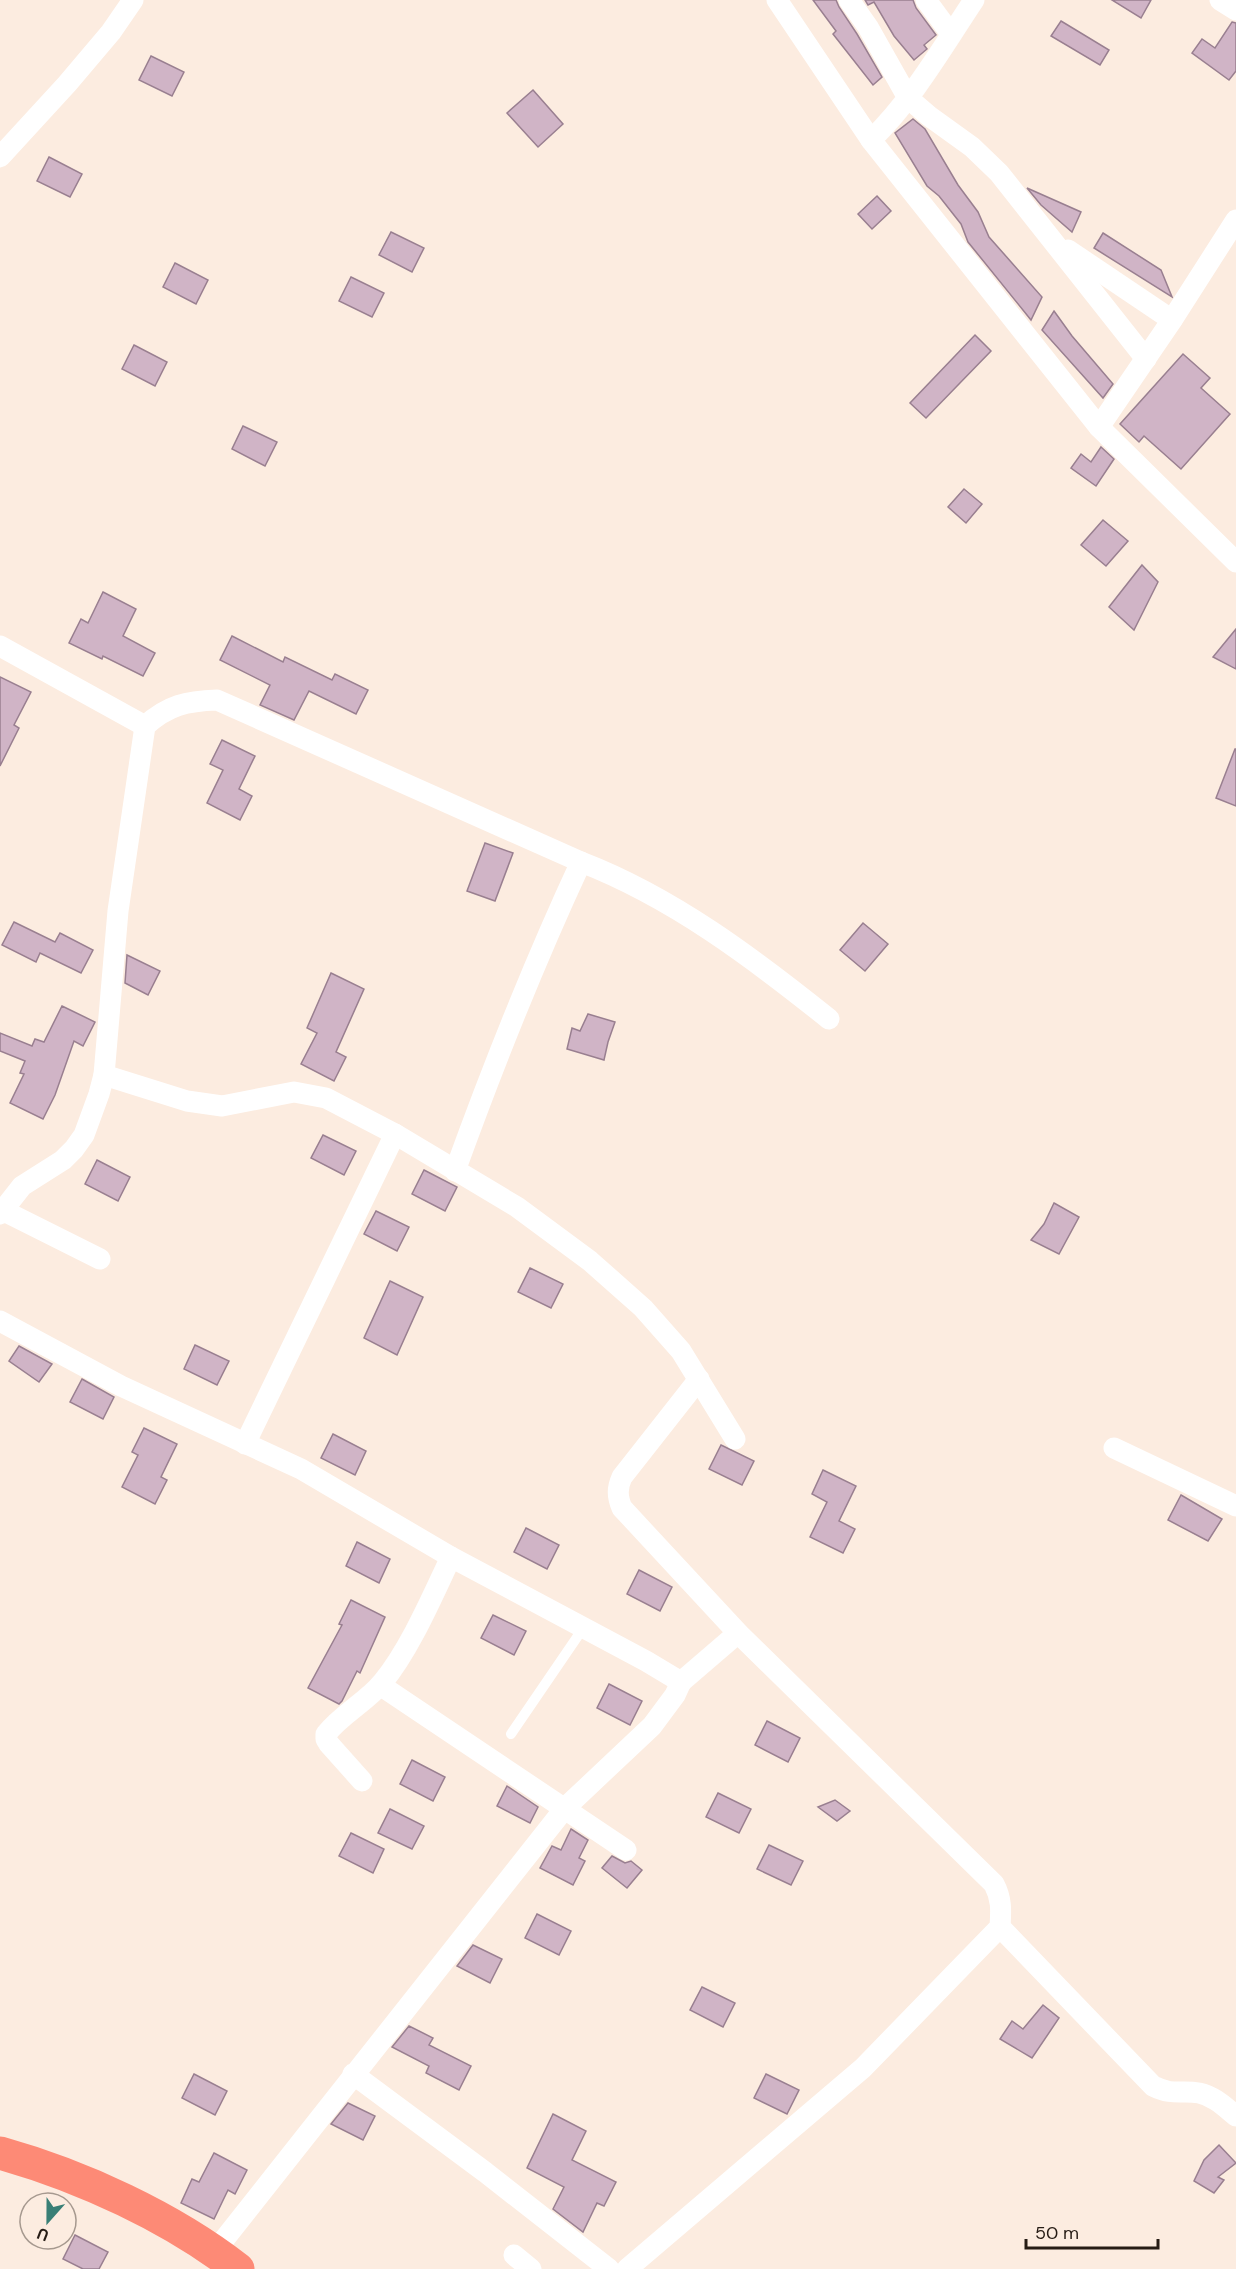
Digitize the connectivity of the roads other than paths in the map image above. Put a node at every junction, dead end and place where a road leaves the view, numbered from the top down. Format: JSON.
{"nodes":[{"id":1,"x":133,"y":0,"type":"edge"},
{"id":2,"x":777,"y":0,"type":"edge"},
{"id":3,"x":849,"y":0,"type":"edge"},
{"id":4,"x":926,"y":0,"type":"edge"},
{"id":5,"x":974,"y":0,"type":"edge"},
{"id":6,"x":1220,"y":0,"type":"edge"},
{"id":7,"x":1236,"y":10,"type":"edge"},
{"id":8,"x":951,"y":34,"type":"junction"},
{"id":9,"x":908,"y":98,"type":"junction"},
{"id":10,"x":871,"y":140,"type":"junction"},
{"id":11,"x":0,"y":157,"type":"edge"},
{"id":12,"x":1236,"y":220,"type":"edge"},
{"id":13,"x":1050,"y":238,"type":"junction"},
{"id":14,"x":1172,"y":320,"type":"junction"},
{"id":15,"x":1146,"y":359,"type":"junction"},
{"id":16,"x":1099,"y":427,"type":"junction"},
{"id":17,"x":1236,"y":562,"type":"edge"},
{"id":18,"x":0,"y":646,"type":"edge"},
{"id":19,"x":145,"y":726,"type":"junction"},
{"id":20,"x":581,"y":862,"type":"junction"},
{"id":21,"x":829,"y":1019,"type":"dead end"},
{"id":22,"x":104,"y":1075,"type":"junction"},
{"id":23,"x":395,"y":1134,"type":"junction"},
{"id":24,"x":455,"y":1171,"type":"junction"},
{"id":25,"x":1,"y":1212,"type":"edge"},
{"id":26,"x":100,"y":1259,"type":"dead end"},
{"id":27,"x":0,"y":1322,"type":"edge"},
{"id":28,"x":699,"y":1379,"type":"junction"},
{"id":29,"x":735,"y":1439,"type":"dead end"},
{"id":30,"x":245,"y":1444,"type":"junction"},
{"id":31,"x":1114,"y":1448,"type":"dead end"},
{"id":32,"x":1236,"y":1506,"type":"edge"},
{"id":33,"x":451,"y":1557,"type":"junction"},
{"id":34,"x":584,"y":1627,"type":"junction"},
{"id":35,"x":738,"y":1633,"type":"junction"},
{"id":36,"x":681,"y":1682,"type":"junction"},
{"id":37,"x":380,"y":1685,"type":"junction"},
{"id":38,"x":511,"y":1734,"type":"dead end"},
{"id":39,"x":362,"y":1781,"type":"dead end"},
{"id":40,"x":565,"y":1808,"type":"junction"},
{"id":41,"x":626,"y":1850,"type":"dead end"},
{"id":42,"x":1000,"y":1927,"type":"junction"},
{"id":43,"x":353,"y":2074,"type":"junction"},
{"id":44,"x":1236,"y":2116,"type":"edge"},
{"id":45,"x":0,"y":2153,"type":"edge"},
{"id":46,"x":514,"y":2255,"type":"dead end"},
{"id":47,"x":227,"y":2260,"type":"edge"},
{"id":48,"x":531,"y":2269,"type":"edge"},
{"id":49,"x":609,"y":2269,"type":"edge"},
{"id":50,"x":627,"y":2269,"type":"edge"}],
"edges":[{"from":1,"to":11,"type":"street"},
{"from":2,"to":10,"type":"street"},
{"from":3,"to":9,"type":"street"},
{"from":4,"to":8,"type":"street"},
{"from":5,"to":8,"type":"street"},
{"from":6,"to":7,"type":"street"},
{"from":8,"to":9,"type":"street"},
{"from":9,"to":10,"type":"street"},
{"from":9,"to":13,"type":"street"},
{"from":10,"to":16,"type":"street"},
{"from":12,"to":14,"type":"street"},
{"from":13,"to":14,"type":"street"},
{"from":13,"to":15,"type":"street"},
{"from":14,"to":15,"type":"street"},
{"from":15,"to":16,"type":"street"},
{"from":16,"to":17,"type":"street"},
{"from":18,"to":19,"type":"street"},
{"from":19,"to":20,"type":"street"},
{"from":19,"to":22,"type":"street"},
{"from":20,"to":21,"type":"street"},
{"from":20,"to":24,"type":"street"},
{"from":22,"to":23,"type":"street"},
{"from":22,"to":25,"type":"street"},
{"from":23,"to":24,"type":"street"},
{"from":23,"to":30,"type":"street"},
{"from":24,"to":28,"type":"street"},
{"from":25,"to":26,"type":"street"},
{"from":27,"to":30,"type":"street"},
{"from":28,"to":29,"type":"street"},
{"from":28,"to":35,"type":"street"},
{"from":30,"to":33,"type":"street"},
{"from":31,"to":32,"type":"street"},
{"from":33,"to":34,"type":"street"},
{"from":33,"to":37,"type":"street"},
{"from":34,"to":36,"type":"street"},
{"from":34,"to":38,"type":"lane"},
{"from":35,"to":36,"type":"street"},
{"from":35,"to":42,"type":"street"},
{"from":36,"to":40,"type":"street"},
{"from":37,"to":39,"type":"street"},
{"from":37,"to":40,"type":"street"},
{"from":40,"to":41,"type":"street"},
{"from":40,"to":43,"type":"street"},
{"from":42,"to":44,"type":"street"},
{"from":42,"to":50,"type":"street"},
{"from":43,"to":47,"type":"street"},
{"from":43,"to":49,"type":"street"},
{"from":45,"to":47,"type":"highway"},
{"from":46,"to":48,"type":"street"}]}
